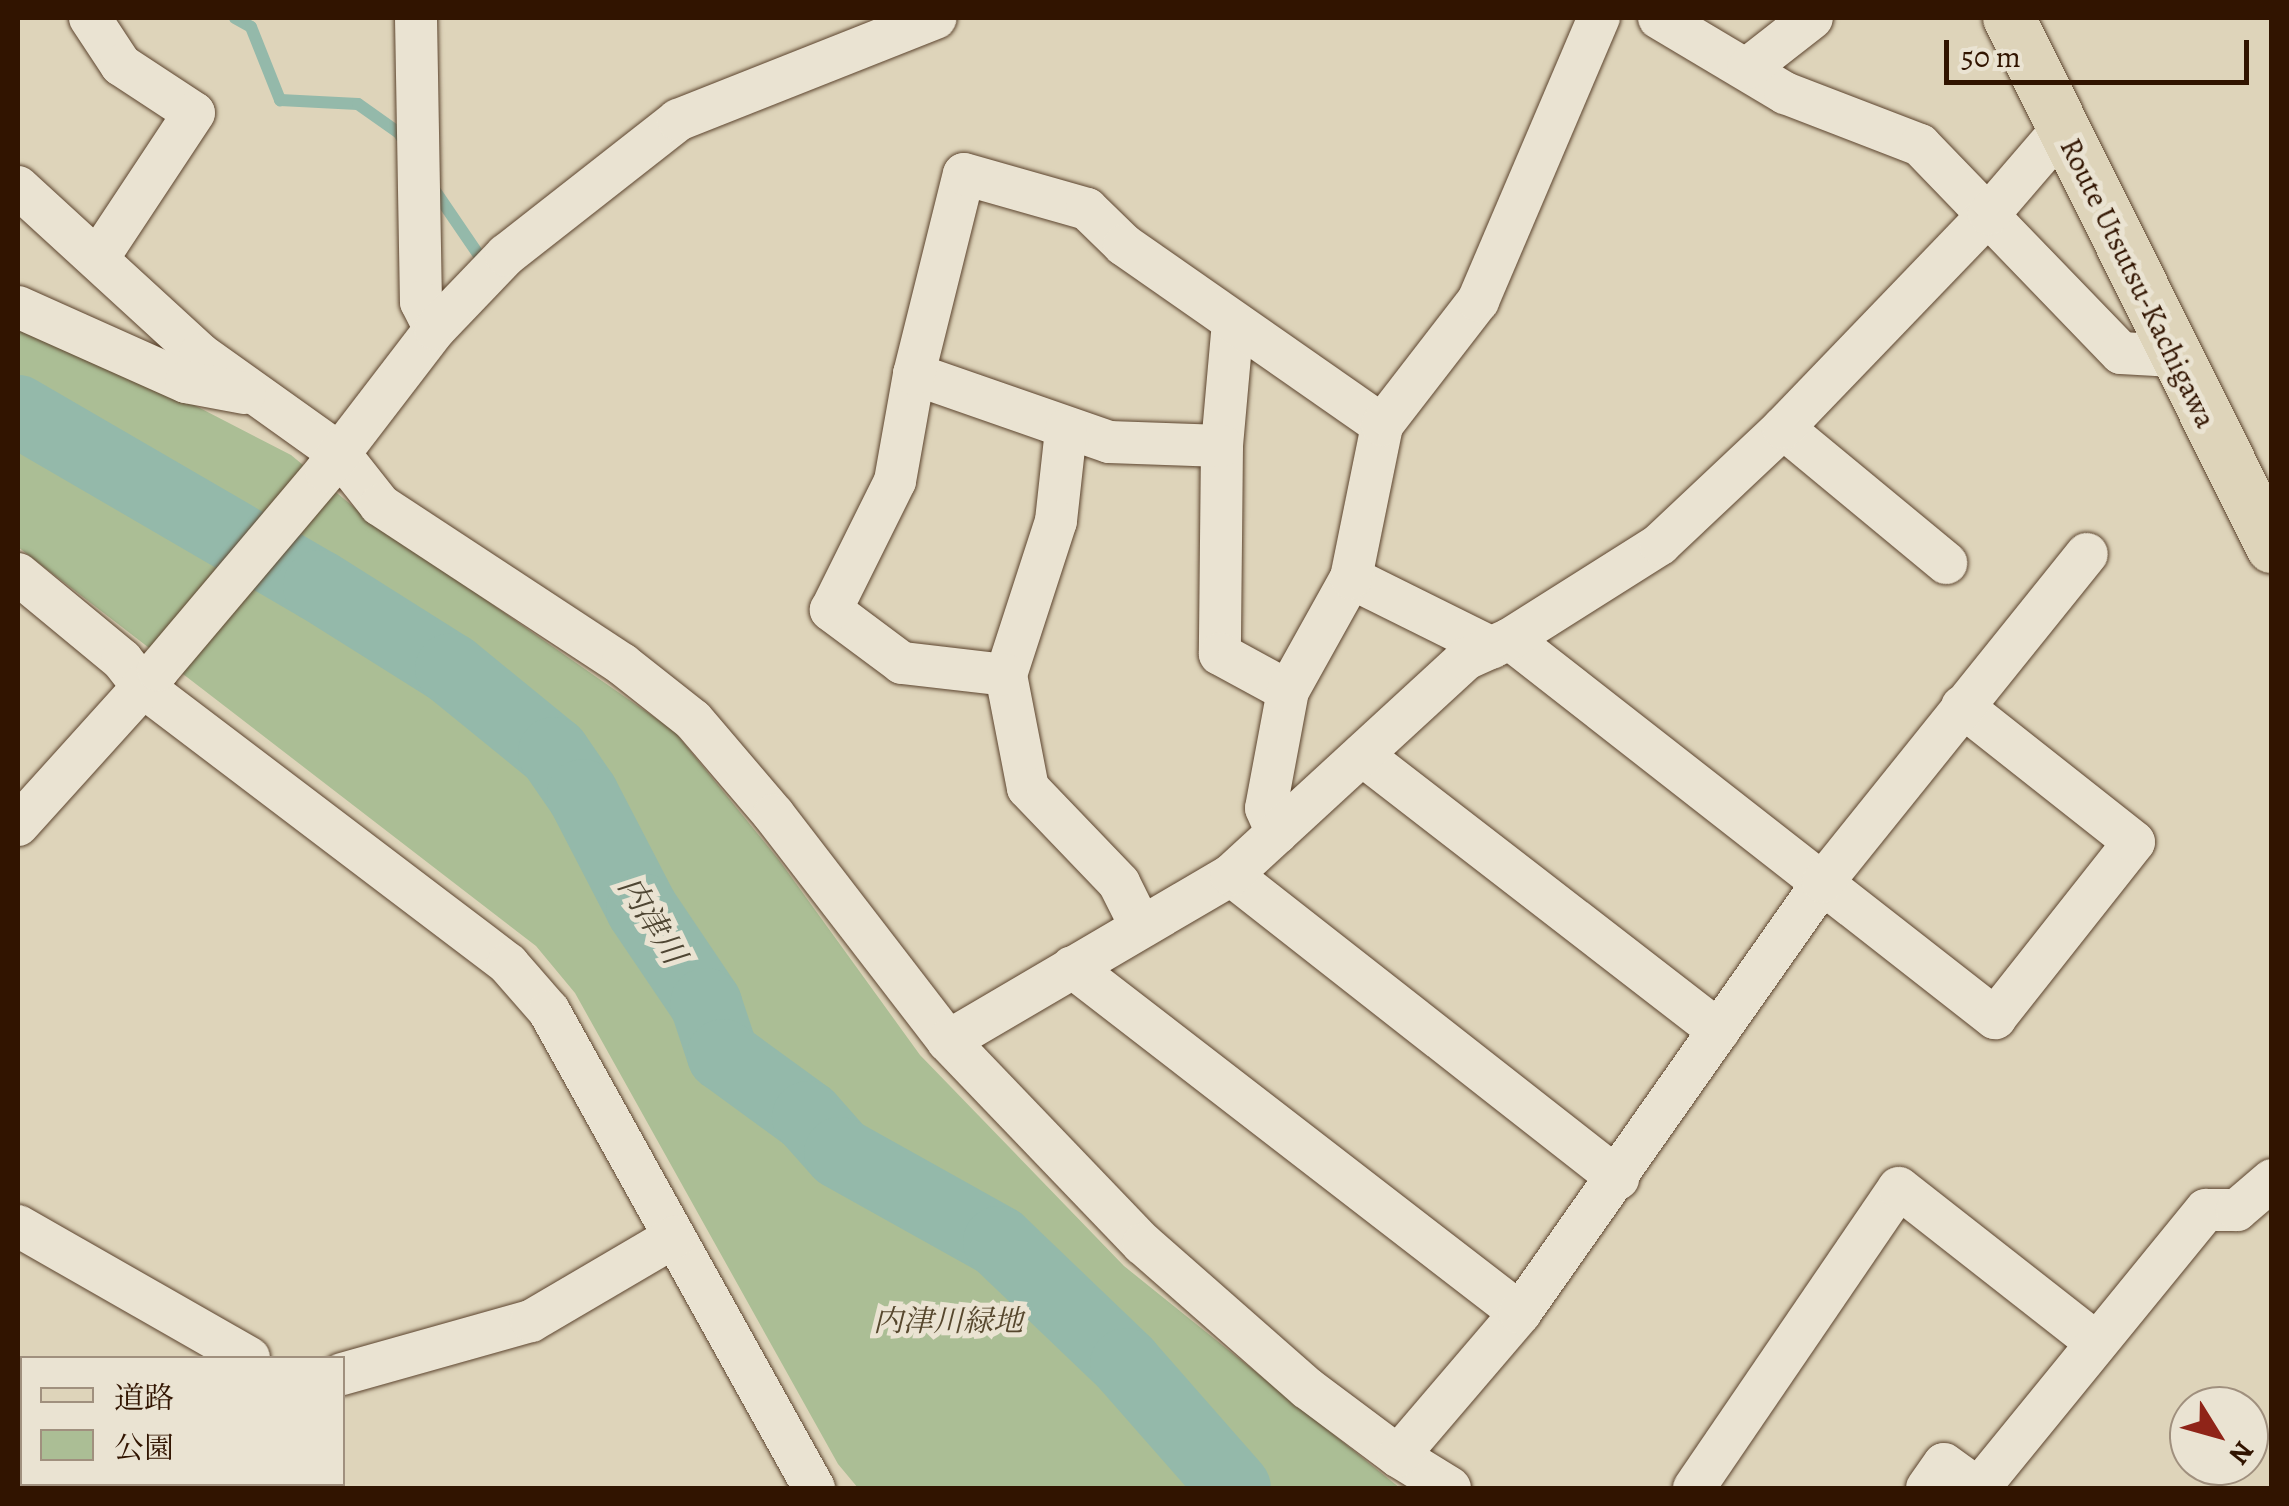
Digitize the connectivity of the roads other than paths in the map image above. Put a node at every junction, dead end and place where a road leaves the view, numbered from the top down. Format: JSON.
{"nodes":[{"id":1,"x":90,"y":18,"type":"edge"},
{"id":2,"x":416,"y":18,"type":"edge"},
{"id":3,"x":936,"y":18,"type":"edge"},
{"id":4,"x":1599,"y":18,"type":"edge"},
{"id":5,"x":1659,"y":18,"type":"edge"},
{"id":6,"x":1812,"y":18,"type":"edge"},
{"id":7,"x":2009,"y":18,"type":"edge"},
{"id":8,"x":1748,"y":68,"type":"junction"},
{"id":9,"x":2062,"y":129,"type":"junction"},
{"id":10,"x":18,"y":187,"type":"edge"},
{"id":11,"x":1989,"y":214,"type":"junction"},
{"id":12,"x":98,"y":258,"type":"junction"},
{"id":13,"x":18,"y":307,"type":"edge"},
{"id":14,"x":1233,"y":322,"type":"junction"},
{"id":15,"x":435,"y":329,"type":"junction"},
{"id":16,"x":2174,"y":356,"type":"junction"},
{"id":17,"x":914,"y":374,"type":"junction"},
{"id":18,"x":258,"y":396,"type":"junction"},
{"id":19,"x":1382,"y":425,"type":"junction"},
{"id":20,"x":1783,"y":428,"type":"junction"},
{"id":21,"x":1066,"y":430,"type":"junction"},
{"id":22,"x":1222,"y":446,"type":"junction"},
{"id":23,"x":332,"y":462,"type":"junction"},
{"id":24,"x":2272,"y":547,"type":"edge"},
{"id":25,"x":2087,"y":554,"type":"dead end"},
{"id":26,"x":1946,"y":562,"type":"dead end"},
{"id":27,"x":18,"y":574,"type":"edge"},
{"id":28,"x":1351,"y":578,"type":"junction"},
{"id":29,"x":1501,"y":644,"type":"junction"},
{"id":30,"x":1006,"y":675,"type":"junction"},
{"id":31,"x":150,"y":678,"type":"junction"},
{"id":32,"x":1288,"y":691,"type":"junction"},
{"id":33,"x":1962,"y":706,"type":"junction"},
{"id":34,"x":1362,"y":755,"type":"junction"},
{"id":35,"x":18,"y":824,"type":"edge"},
{"id":36,"x":1277,"y":833,"type":"junction"},
{"id":37,"x":1231,"y":875,"type":"junction"},
{"id":38,"x":1824,"y":882,"type":"junction"},
{"id":39,"x":1141,"y":927,"type":"junction"},
{"id":40,"x":1072,"y":967,"type":"junction"},
{"id":41,"x":1718,"y":1031,"type":"junction"},
{"id":42,"x":948,"y":1041,"type":"junction"},
{"id":43,"x":1618,"y":1178,"type":"junction"},
{"id":44,"x":2272,"y":1180,"type":"edge"},
{"id":45,"x":18,"y":1226,"type":"edge"},
{"id":46,"x":674,"y":1238,"type":"junction"},
{"id":47,"x":1520,"y":1314,"type":"junction"},
{"id":48,"x":2096,"y":1344,"type":"junction"},
{"id":49,"x":246,"y":1356,"type":"edge"},
{"id":50,"x":345,"y":1373,"type":"edge"},
{"id":51,"x":1398,"y":1456,"type":"junction"},
{"id":52,"x":806,"y":1486,"type":"edge"},
{"id":53,"x":1450,"y":1488,"type":"edge"},
{"id":54,"x":1694,"y":1488,"type":"edge"},
{"id":55,"x":1928,"y":1488,"type":"edge"},
{"id":56,"x":1978,"y":1488,"type":"edge"}],
"edges":[{"from":1,"to":12,"type":"street"},
{"from":2,"to":15,"type":"street"},
{"from":3,"to":15,"type":"street"},
{"from":4,"to":19,"type":"street"},
{"from":5,"to":8,"type":"street"},
{"from":6,"to":8,"type":"street"},
{"from":7,"to":9,"type":"main road","name":"Route Utsutsu-Kachigawa"},
{"from":8,"to":11,"type":"street"},
{"from":9,"to":11,"type":"street"},
{"from":9,"to":16,"type":"main road","name":"Route Utsutsu-Kachigawa"},
{"from":10,"to":12,"type":"street"},
{"from":11,"to":16,"type":"street"},
{"from":11,"to":20,"type":"street"},
{"from":12,"to":18,"type":"street"},
{"from":13,"to":18,"type":"street"},
{"from":14,"to":17,"type":"street"},
{"from":14,"to":19,"type":"street"},
{"from":14,"to":22,"type":"street"},
{"from":15,"to":23,"type":"street"},
{"from":16,"to":24,"type":"main road","name":"Route Utsutsu-Kachigawa"},
{"from":17,"to":21,"type":"street"},
{"from":17,"to":30,"type":"street"},
{"from":18,"to":23,"type":"street"},
{"from":19,"to":28,"type":"street"},
{"from":20,"to":26,"type":"street"},
{"from":20,"to":29,"type":"street"},
{"from":21,"to":22,"type":"street"},
{"from":21,"to":30,"type":"street"},
{"from":22,"to":32,"type":"street"},
{"from":23,"to":31,"type":"street"},
{"from":23,"to":42,"type":"street"},
{"from":25,"to":33,"type":"street"},
{"from":27,"to":31,"type":"street"},
{"from":28,"to":29,"type":"street"},
{"from":28,"to":32,"type":"street"},
{"from":29,"to":34,"type":"street"},
{"from":29,"to":38,"type":"street"},
{"from":30,"to":39,"type":"street"},
{"from":31,"to":35,"type":"street"},
{"from":31,"to":46,"type":"street"},
{"from":32,"to":36,"type":"street"},
{"from":33,"to":38,"type":"street"},
{"from":33,"to":38,"type":"street"},
{"from":34,"to":36,"type":"street"},
{"from":34,"to":41,"type":"street"},
{"from":36,"to":37,"type":"street"},
{"from":37,"to":39,"type":"street"},
{"from":37,"to":43,"type":"street"},
{"from":38,"to":41,"type":"street"},
{"from":39,"to":40,"type":"street"},
{"from":40,"to":42,"type":"street"},
{"from":40,"to":47,"type":"street"},
{"from":41,"to":43,"type":"street"},
{"from":42,"to":51,"type":"street"},
{"from":43,"to":47,"type":"street"},
{"from":44,"to":48,"type":"street"},
{"from":45,"to":49,"type":"street"},
{"from":46,"to":50,"type":"street"},
{"from":46,"to":52,"type":"street"},
{"from":47,"to":51,"type":"street"},
{"from":48,"to":54,"type":"street"},
{"from":48,"to":56,"type":"street"},
{"from":51,"to":53,"type":"street"},
{"from":55,"to":56,"type":"street"}]}
